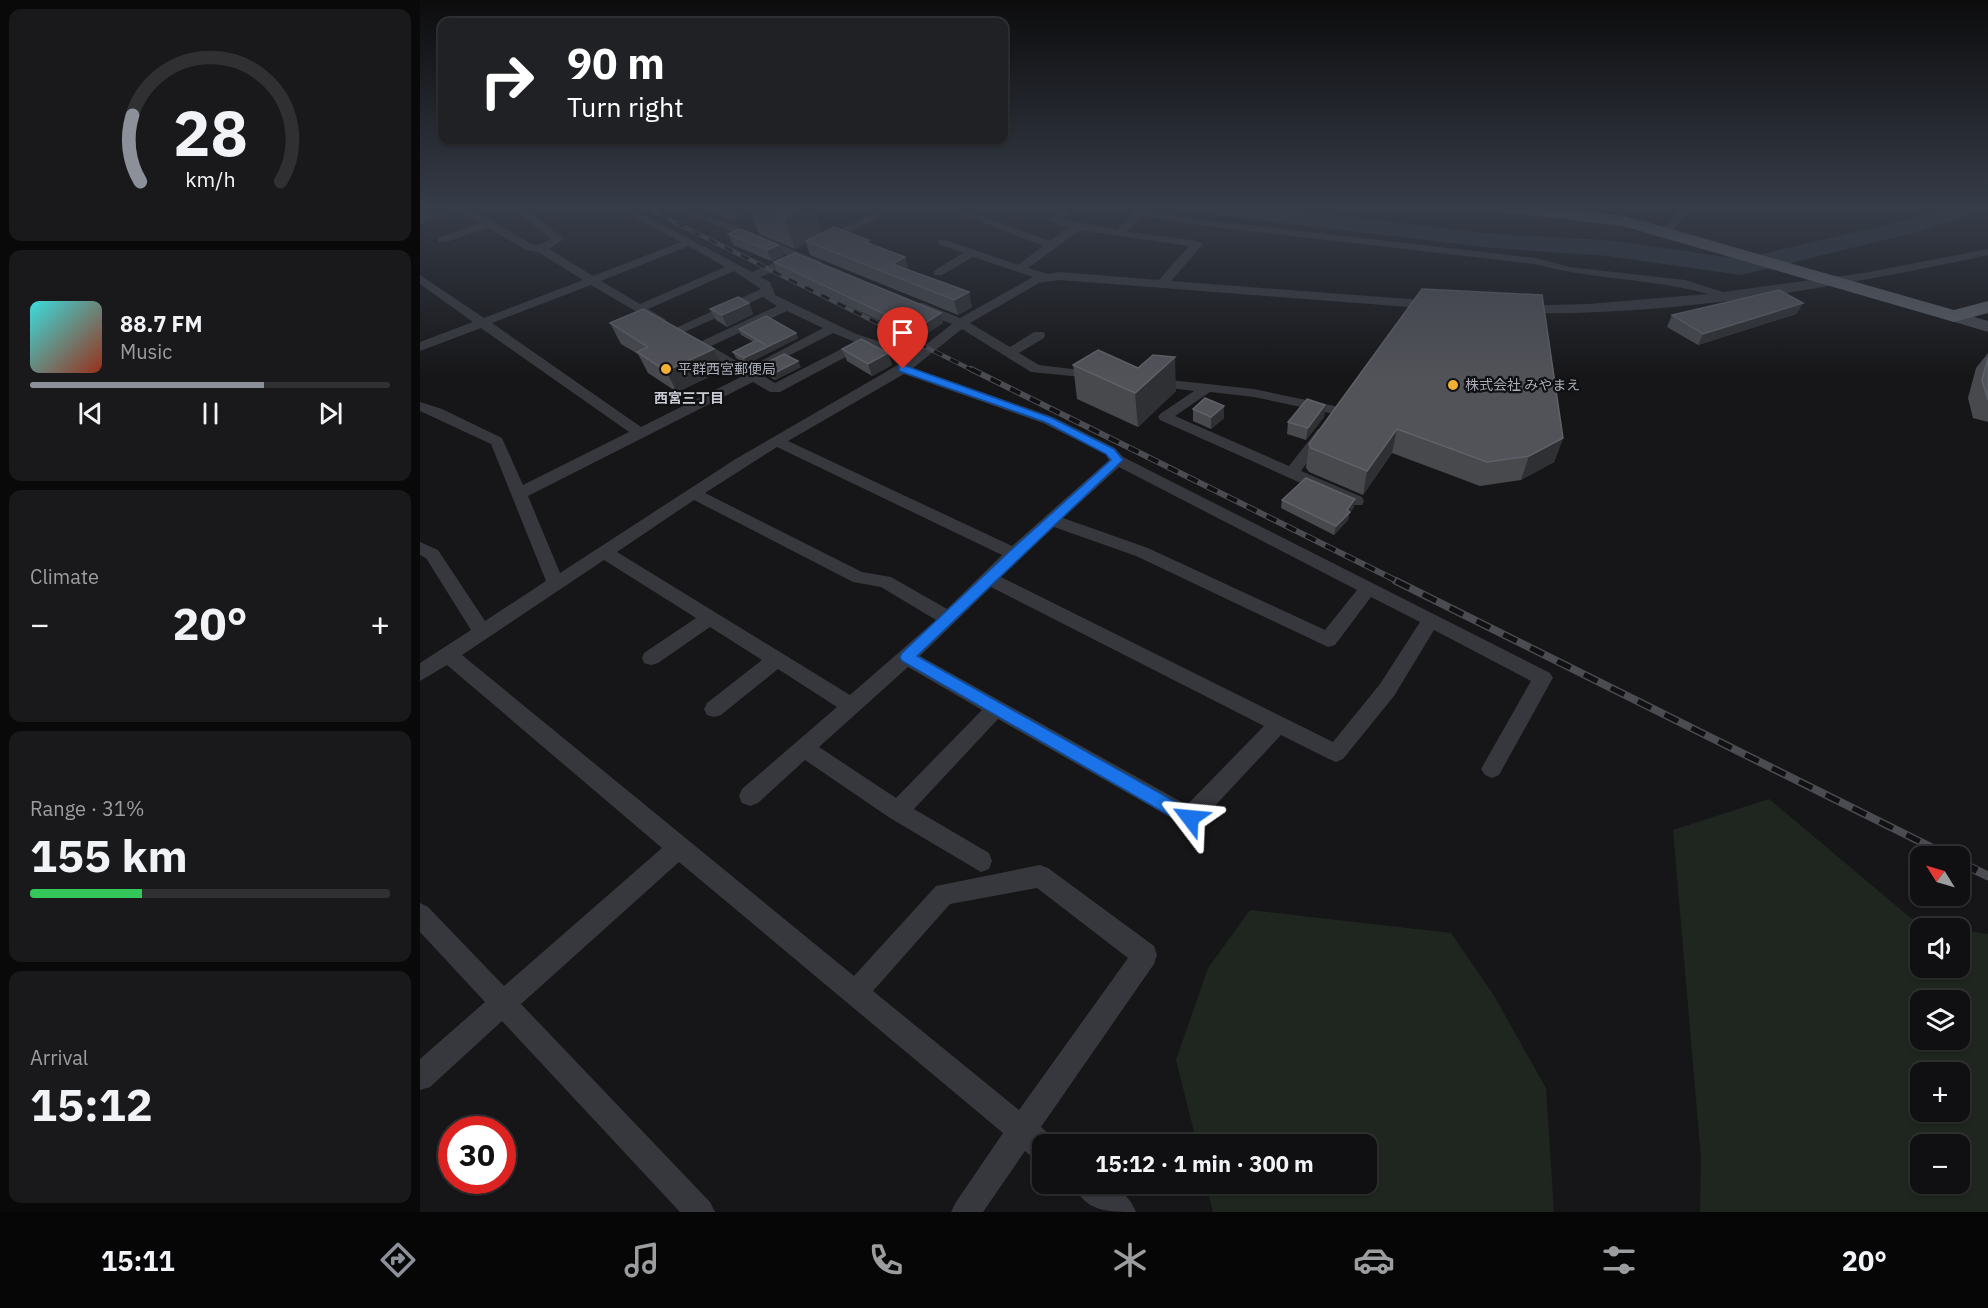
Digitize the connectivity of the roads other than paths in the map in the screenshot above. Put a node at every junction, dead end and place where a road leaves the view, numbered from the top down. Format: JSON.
{"nodes":[{"id":1,"x":564,"y":264,"type":"edge"},
{"id":2,"x":633,"y":264,"type":"edge"},
{"id":3,"x":728,"y":264,"type":"edge"},
{"id":4,"x":779,"y":264,"type":"edge"},
{"id":5,"x":819,"y":264,"type":"edge"},
{"id":6,"x":954,"y":264,"type":"edge"},
{"id":7,"x":1001,"y":264,"type":"edge"},
{"id":8,"x":1026,"y":264,"type":"edge"},
{"id":9,"x":1179,"y":264,"type":"edge"},
{"id":10,"x":1545,"y":264,"type":"edge"},
{"id":11,"x":1775,"y":264,"type":"edge"},
{"id":12,"x":1934,"y":264,"type":"edge"},
{"id":13,"x":734,"y":267,"type":"junction"},
{"id":14,"x":832,"y":269,"type":"edge"},
{"id":15,"x":1019,"y":269,"type":"junction"},
{"id":16,"x":938,"y":273,"type":"dead end"},
{"id":17,"x":750,"y":277,"type":"junction"},
{"id":18,"x":1044,"y":277,"type":"junction"},
{"id":19,"x":420,"y":279,"type":"edge"},
{"id":20,"x":590,"y":280,"type":"junction"},
{"id":21,"x":1835,"y":281,"type":"junction"},
{"id":22,"x":1162,"y":284,"type":"junction"},
{"id":23,"x":766,"y":291,"type":"junction"},
{"id":24,"x":1733,"y":296,"type":"junction"},
{"id":25,"x":907,"y":301,"type":"edge"},
{"id":26,"x":786,"y":306,"type":"junction"},
{"id":27,"x":1450,"y":306,"type":"edge"},
{"id":28,"x":1988,"y":308,"type":"edge"},
{"id":29,"x":638,"y":309,"type":"junction"},
{"id":30,"x":1509,"y":309,"type":"edge"},
{"id":31,"x":1954,"y":316,"type":"junction"},
{"id":32,"x":483,"y":322,"type":"junction"},
{"id":33,"x":962,"y":323,"type":"junction"},
{"id":34,"x":1988,"y":327,"type":"edge"},
{"id":35,"x":833,"y":328,"type":"junction"},
{"id":36,"x":675,"y":331,"type":"junction"},
{"id":37,"x":1039,"y":335,"type":"dead end"},
{"id":38,"x":864,"y":342,"type":"junction"},
{"id":39,"x":701,"y":346,"type":"junction"},
{"id":40,"x":420,"y":347,"type":"edge"},
{"id":41,"x":1009,"y":353,"type":"junction"},
{"id":42,"x":918,"y":358,"type":"junction"},
{"id":43,"x":903,"y":369,"type":"junction"},
{"id":44,"x":750,"y":374,"type":"junction"},
{"id":45,"x":1116,"y":378,"type":"edge"},
{"id":46,"x":1139,"y":381,"type":"edge"},
{"id":47,"x":1207,"y":388,"type":"junction"},
{"id":48,"x":420,"y":406,"type":"edge"},
{"id":49,"x":640,"y":434,"type":"junction"},
{"id":50,"x":776,"y":441,"type":"junction"},
{"id":51,"x":1118,"y":460,"type":"junction"},
{"id":52,"x":1291,"y":473,"type":"junction"},
{"id":53,"x":519,"y":494,"type":"junction"},
{"id":54,"x":695,"y":494,"type":"junction"},
{"id":55,"x":1356,"y":501,"type":"edge"},
{"id":56,"x":1052,"y":520,"type":"junction"},
{"id":57,"x":420,"y":548,"type":"edge"},
{"id":58,"x":604,"y":552,"type":"junction"},
{"id":59,"x":1014,"y":554,"type":"junction"},
{"id":60,"x":990,"y":579,"type":"junction"},
{"id":61,"x":556,"y":585,"type":"junction"},
{"id":62,"x":1368,"y":588,"type":"junction"},
{"id":63,"x":710,"y":618,"type":"junction"},
{"id":64,"x":949,"y":619,"type":"junction"},
{"id":65,"x":1431,"y":620,"type":"junction"},
{"id":66,"x":483,"y":633,"type":"junction"},
{"id":67,"x":449,"y":655,"type":"junction"},
{"id":68,"x":907,"y":657,"type":"junction"},
{"id":69,"x":651,"y":658,"type":"dead end"},
{"id":70,"x":777,"y":659,"type":"junction"},
{"id":71,"x":420,"y":673,"type":"edge"},
{"id":72,"x":852,"y":706,"type":"junction"},
{"id":73,"x":996,"y":708,"type":"junction"},
{"id":74,"x":714,"y":709,"type":"dead end"},
{"id":75,"x":1279,"y":724,"type":"junction"},
{"id":76,"x":803,"y":748,"type":"junction"},
{"id":77,"x":1492,"y":770,"type":"dead end"},
{"id":78,"x":750,"y":796,"type":"dead end"},
{"id":79,"x":898,"y":811,"type":"junction"},
{"id":80,"x":679,"y":848,"type":"junction"},
{"id":81,"x":981,"y":861,"type":"dead end"},
{"id":82,"x":420,"y":915,"type":"edge"},
{"id":83,"x":855,"y":993,"type":"junction"},
{"id":84,"x":504,"y":1002,"type":"junction"},
{"id":85,"x":420,"y":1077,"type":"edge"},
{"id":86,"x":1035,"y":1134,"type":"edge"},
{"id":87,"x":1032,"y":1139,"type":"edge"},
{"id":88,"x":1099,"y":1194,"type":"edge"},
{"id":89,"x":700,"y":1212,"type":"edge"},
{"id":90,"x":966,"y":1212,"type":"edge"},
{"id":91,"x":1121,"y":1212,"type":"edge"}],
"edges":[{"from":1,"to":20,"type":"street"},
{"from":2,"to":20,"type":"street"},
{"from":3,"to":13,"type":"street"},
{"from":4,"to":17,"type":"street"},
{"from":5,"to":14,"type":"street"},
{"from":6,"to":16,"type":"street"},
{"from":7,"to":15,"type":"street"},
{"from":8,"to":15,"type":"street"},
{"from":9,"to":22,"type":"street"},
{"from":10,"to":24,"type":"street"},
{"from":11,"to":21,"type":"highway"},
{"from":12,"to":21,"type":"street"},
{"from":13,"to":17,"type":"street"},
{"from":13,"to":29,"type":"street"},
{"from":15,"to":18,"type":"street"},
{"from":17,"to":23,"type":"street"},
{"from":18,"to":22,"type":"street"},
{"from":18,"to":33,"type":"street"},
{"from":19,"to":32,"type":"street"},
{"from":20,"to":29,"type":"street"},
{"from":20,"to":32,"type":"street"},
{"from":21,"to":24,"type":"street"},
{"from":21,"to":31,"type":"highway"},
{"from":22,"to":27,"type":"street"},
{"from":23,"to":26,"type":"street"},
{"from":23,"to":36,"type":"street"},
{"from":24,"to":30,"type":"street"},
{"from":25,"to":33,"type":"street"},
{"from":26,"to":35,"type":"street"},
{"from":26,"to":39,"type":"street"},
{"from":28,"to":31,"type":"highway"},
{"from":29,"to":36,"type":"street"},
{"from":31,"to":34,"type":"main road"},
{"from":32,"to":40,"type":"street"},
{"from":32,"to":49,"type":"street"},
{"from":33,"to":41,"type":"street"},
{"from":33,"to":42,"type":"street"},
{"from":35,"to":38,"type":"street"},
{"from":35,"to":44,"type":"street"},
{"from":36,"to":39,"type":"street"},
{"from":37,"to":41,"type":"street"},
{"from":38,"to":42,"type":"street"},
{"from":38,"to":44,"type":"street"},
{"from":39,"to":44,"type":"street"},
{"from":41,"to":45,"type":"street"},
{"from":42,"to":43,"type":"street"},
{"from":43,"to":50,"type":"street"},
{"from":43,"to":51,"type":"street"},
{"from":44,"to":49,"type":"street"},
{"from":46,"to":47,"type":"street"},
{"from":47,"to":52,"type":"street"},
{"from":47,"to":52,"type":"street"},
{"from":48,"to":53,"type":"street"},
{"from":49,"to":53,"type":"street"},
{"from":50,"to":54,"type":"street"},
{"from":50,"to":59,"type":"street"},
{"from":51,"to":56,"type":"street"},
{"from":51,"to":62,"type":"street"},
{"from":52,"to":55,"type":"street"},
{"from":53,"to":61,"type":"street"},
{"from":54,"to":58,"type":"street"},
{"from":54,"to":64,"type":"street"},
{"from":56,"to":59,"type":"street"},
{"from":56,"to":62,"type":"street"},
{"from":57,"to":66,"type":"street"},
{"from":58,"to":61,"type":"street"},
{"from":58,"to":63,"type":"street"},
{"from":59,"to":60,"type":"street"},
{"from":60,"to":64,"type":"street"},
{"from":60,"to":75,"type":"street"},
{"from":61,"to":66,"type":"street"},
{"from":62,"to":65,"type":"street"},
{"from":63,"to":69,"type":"street"},
{"from":63,"to":70,"type":"street"},
{"from":64,"to":68,"type":"street"},
{"from":65,"to":75,"type":"street"},
{"from":65,"to":77,"type":"street"},
{"from":66,"to":67,"type":"street"},
{"from":67,"to":71,"type":"street"},
{"from":67,"to":80,"type":"street"},
{"from":68,"to":72,"type":"street"},
{"from":68,"to":73,"type":"street"},
{"from":70,"to":72,"type":"street"},
{"from":70,"to":74,"type":"street"},
{"from":72,"to":76,"type":"street"},
{"from":73,"to":75,"type":"street"},
{"from":73,"to":79,"type":"street"},
{"from":76,"to":78,"type":"street"},
{"from":76,"to":79,"type":"street"},
{"from":79,"to":81,"type":"street"},
{"from":80,"to":83,"type":"street"},
{"from":80,"to":84,"type":"street"},
{"from":82,"to":84,"type":"street"},
{"from":83,"to":86,"type":"street"},
{"from":83,"to":87,"type":"street"},
{"from":84,"to":85,"type":"street"},
{"from":84,"to":89,"type":"street"},
{"from":87,"to":90,"type":"street"},
{"from":88,"to":91,"type":"street"}]}
